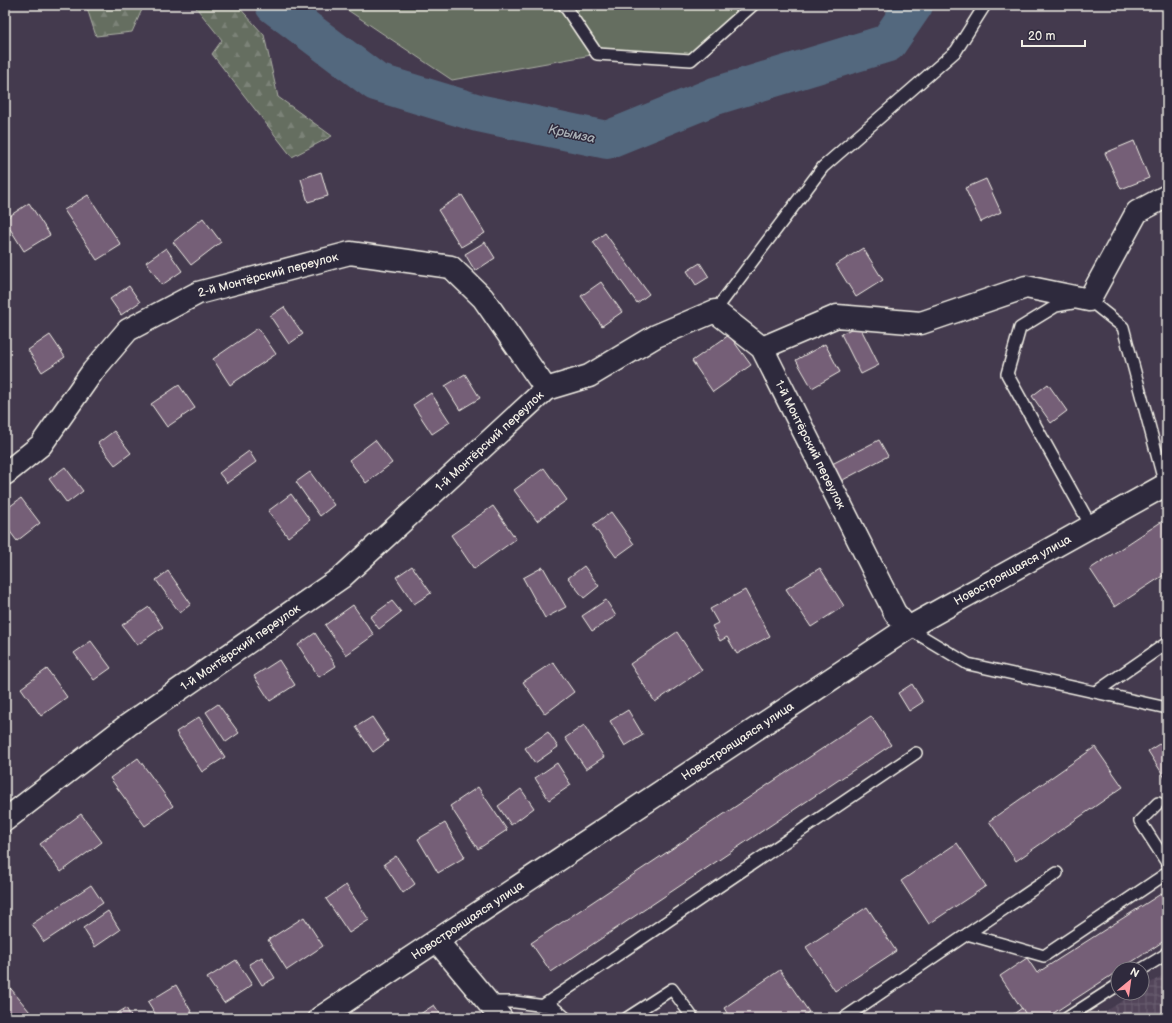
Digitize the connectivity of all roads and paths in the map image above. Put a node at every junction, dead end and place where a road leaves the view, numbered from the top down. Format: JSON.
{"nodes":[{"id":1,"x":564,"y":5,"type":"edge"},
{"id":2,"x":753,"y":5,"type":"edge"},
{"id":3,"x":978,"y":5,"type":"edge"},
{"id":4,"x":985,"y":5,"type":"edge"},
{"id":5,"x":956,"y":51,"type":"junction"},
{"id":6,"x":1167,"y":196,"type":"edge"},
{"id":7,"x":1089,"y":300,"type":"junction"},
{"id":8,"x":715,"y":311,"type":"junction"},
{"id":9,"x":762,"y":348,"type":"junction"},
{"id":10,"x":546,"y":388,"type":"junction"},
{"id":11,"x":5,"y":474,"type":"edge"},
{"id":12,"x":1166,"y":484,"type":"edge"},
{"id":13,"x":1091,"y":526,"type":"junction"},
{"id":14,"x":908,"y":628,"type":"junction"},
{"id":15,"x":1167,"y":643,"type":"edge"},
{"id":16,"x":1096,"y":692,"type":"junction"},
{"id":17,"x":1167,"y":708,"type":"edge"},
{"id":18,"x":916,"y":754,"type":"dead end"},
{"id":19,"x":1158,"y":803,"type":"dead end"},
{"id":20,"x":5,"y":820,"type":"edge"},
{"id":21,"x":1167,"y":863,"type":"edge"},
{"id":22,"x":1057,"y":873,"type":"dead end"},
{"id":23,"x":1167,"y":873,"type":"edge"},
{"id":24,"x":967,"y":934,"type":"junction"},
{"id":25,"x":437,"y":941,"type":"junction"},
{"id":26,"x":1167,"y":952,"type":"edge"},
{"id":27,"x":1150,"y":964,"type":"edge"},
{"id":28,"x":1110,"y":990,"type":"edge"},
{"id":29,"x":542,"y":1006,"type":"junction"},
{"id":30,"x":488,"y":1007,"type":"edge"},
{"id":31,"x":320,"y":1018,"type":"edge"},
{"id":32,"x":566,"y":1018,"type":"edge"},
{"id":33,"x":627,"y":1018,"type":"edge"},
{"id":34,"x":693,"y":1018,"type":"edge"},
{"id":35,"x":844,"y":1018,"type":"edge"},
{"id":36,"x":1067,"y":1018,"type":"edge"}],
"edges":[{"from":1,"to":2,"type":"lane"},
{"from":3,"to":5,"type":"lane"},
{"from":4,"to":5,"type":"lane"},
{"from":5,"to":8,"type":"lane"},
{"from":6,"to":7,"type":"street"},
{"from":7,"to":9,"type":"street"},
{"from":7,"to":12,"type":"lane"},
{"from":7,"to":13,"type":"lane"},
{"from":8,"to":9,"type":"street","name":"1-й Монтёрский переулок"},
{"from":8,"to":10,"type":"street","name":"1-й Монтёрский переулок"},
{"from":9,"to":14,"type":"street","name":"1-й Монтёрский переулок"},
{"from":10,"to":11,"type":"street","name":"2-й Монтёрский переулок"},
{"from":10,"to":20,"type":"street","name":"1-й Монтёрский переулок"},
{"from":12,"to":13,"type":"street","name":"Новостроящаяся улица"},
{"from":13,"to":14,"type":"street","name":"Новостроящаяся улица"},
{"from":14,"to":16,"type":"lane"},
{"from":14,"to":25,"type":"street","name":"Новостроящаяся улица"},
{"from":15,"to":16,"type":"lane"},
{"from":16,"to":17,"type":"lane"},
{"from":18,"to":29,"type":"lane"},
{"from":19,"to":21,"type":"lane"},
{"from":22,"to":24,"type":"lane"},
{"from":23,"to":24,"type":"lane"},
{"from":24,"to":35,"type":"lane"},
{"from":25,"to":30,"type":"street"},
{"from":25,"to":31,"type":"street","name":"Новостроящаяся улица"},
{"from":26,"to":27,"type":"lane"},
{"from":28,"to":36,"type":"lane"},
{"from":29,"to":30,"type":"lane"},
{"from":29,"to":32,"type":"lane"},
{"from":33,"to":34,"type":"lane"}]}
